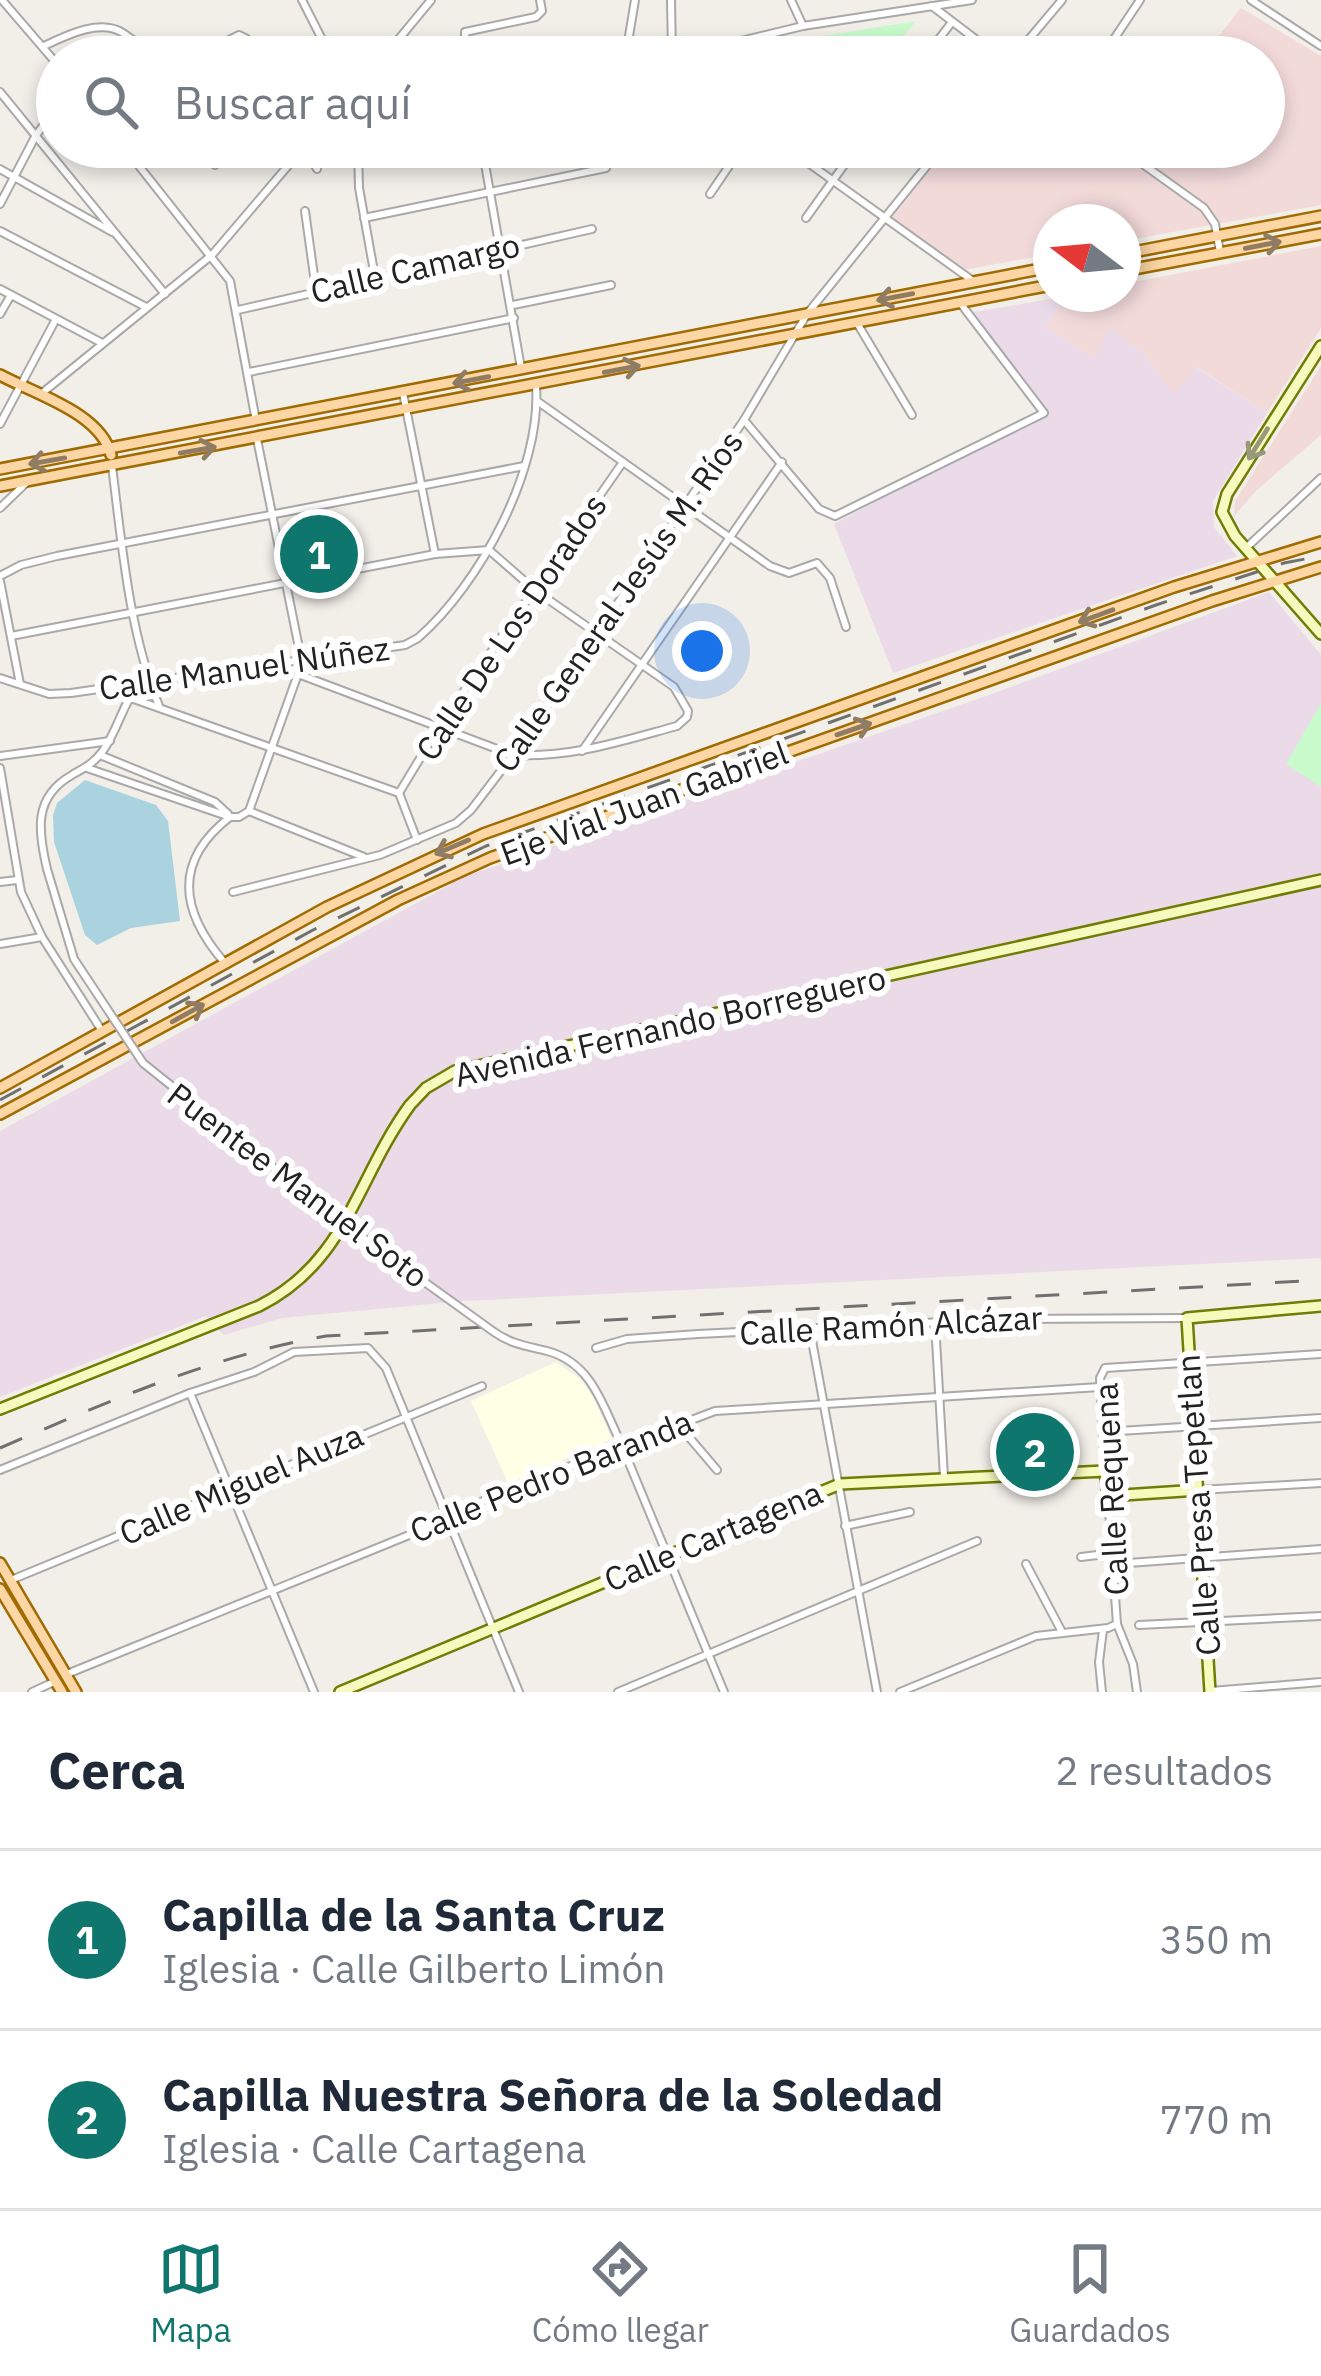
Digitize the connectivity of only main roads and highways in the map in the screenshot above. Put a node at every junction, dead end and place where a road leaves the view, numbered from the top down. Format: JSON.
{"nodes":[{"id":1,"x":1321,"y":216,"type":"edge"},
{"id":2,"x":1321,"y":234,"type":"edge"},
{"id":3,"x":1141,"y":251,"type":"edge"},
{"id":4,"x":1141,"y":269,"type":"edge"},
{"id":5,"x":1033,"y":271,"type":"edge"},
{"id":6,"x":1033,"y":289,"type":"edge"},
{"id":7,"x":0,"y":375,"type":"edge"},
{"id":8,"x":110,"y":449,"type":"junction"},
{"id":9,"x":112,"y":466,"type":"junction"},
{"id":10,"x":0,"y":469,"type":"edge"},
{"id":11,"x":0,"y":486,"type":"edge"},
{"id":12,"x":1321,"y":542,"type":"edge"},
{"id":13,"x":1321,"y":567,"type":"edge"},
{"id":14,"x":0,"y":1085,"type":"edge"},
{"id":15,"x":4,"y":1113,"type":"edge"},
{"id":16,"x":0,"y":1563,"type":"edge"},
{"id":17,"x":4,"y":1584,"type":"edge"},
{"id":18,"x":61,"y":1683,"type":"edge"},
{"id":19,"x":76,"y":1692,"type":"edge"}],
"edges":[{"from":1,"to":3,"type":"main road"},
{"from":4,"to":2,"type":"main road","one_way":true},
{"from":5,"to":8,"type":"main road","one_way":true},
{"from":9,"to":6,"type":"main road","one_way":true},
{"from":7,"to":8,"type":"main road"},
{"from":8,"to":9,"type":"main road"},
{"from":8,"to":10,"type":"main road","one_way":true},
{"from":9,"to":11,"type":"main road"},
{"from":12,"to":14,"type":"main road","name":"Eje Vial Juan Gabriel","one_way":true},
{"from":15,"to":13,"type":"main road","name":"Eje Vial Juan Gabriel","one_way":true},
{"from":16,"to":17,"type":"main road"},
{"from":17,"to":18,"type":"main road"},
{"from":18,"to":19,"type":"main road"}]}
